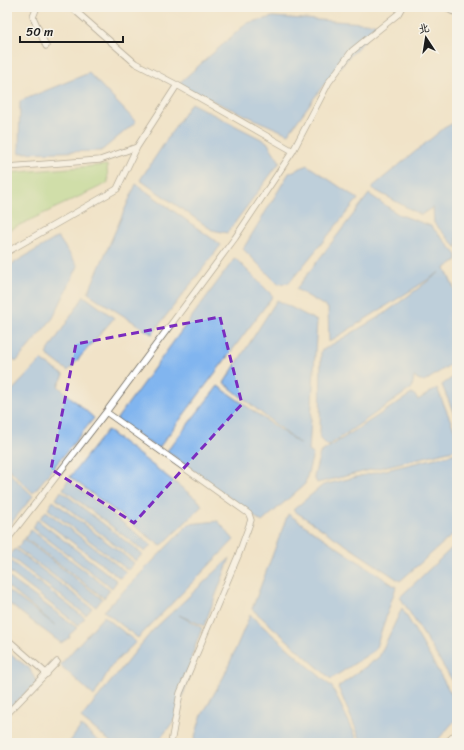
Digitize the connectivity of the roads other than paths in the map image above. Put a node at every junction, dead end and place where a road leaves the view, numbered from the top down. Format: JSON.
{"nodes":[{"id":1,"x":37,"y":7,"type":"edge"},
{"id":2,"x":70,"y":7,"type":"edge"},
{"id":3,"x":402,"y":7,"type":"edge"},
{"id":4,"x":46,"y":46,"type":"dead end"},
{"id":5,"x":178,"y":85,"type":"junction"},
{"id":6,"x":137,"y":147,"type":"junction"},
{"id":7,"x":293,"y":151,"type":"junction"},
{"id":8,"x":7,"y":167,"type":"edge"},
{"id":9,"x":7,"y":252,"type":"edge"},
{"id":10,"x":106,"y":412,"type":"junction"},
{"id":11,"x":7,"y":540,"type":"edge"},
{"id":12,"x":7,"y":639,"type":"edge"},
{"id":13,"x":57,"y":662,"type":"dead end"},
{"id":14,"x":47,"y":674,"type":"junction"},
{"id":15,"x":7,"y":714,"type":"edge"},
{"id":16,"x":457,"y":733,"type":"edge"},
{"id":17,"x":171,"y":743,"type":"edge"},
{"id":18,"x":446,"y":743,"type":"edge"}],
"edges":[{"from":1,"to":4,"type":"lane"},
{"from":2,"to":5,"type":"lane"},
{"from":3,"to":7,"type":"lane"},
{"from":5,"to":6,"type":"lane"},
{"from":5,"to":7,"type":"lane"},
{"from":6,"to":8,"type":"lane"},
{"from":6,"to":9,"type":"lane"},
{"from":7,"to":10,"type":"lane"},
{"from":10,"to":11,"type":"lane"},
{"from":10,"to":17,"type":"lane"},
{"from":12,"to":14,"type":"lane"},
{"from":13,"to":14,"type":"lane"},
{"from":14,"to":15,"type":"lane"},
{"from":16,"to":18,"type":"lane"}]}
